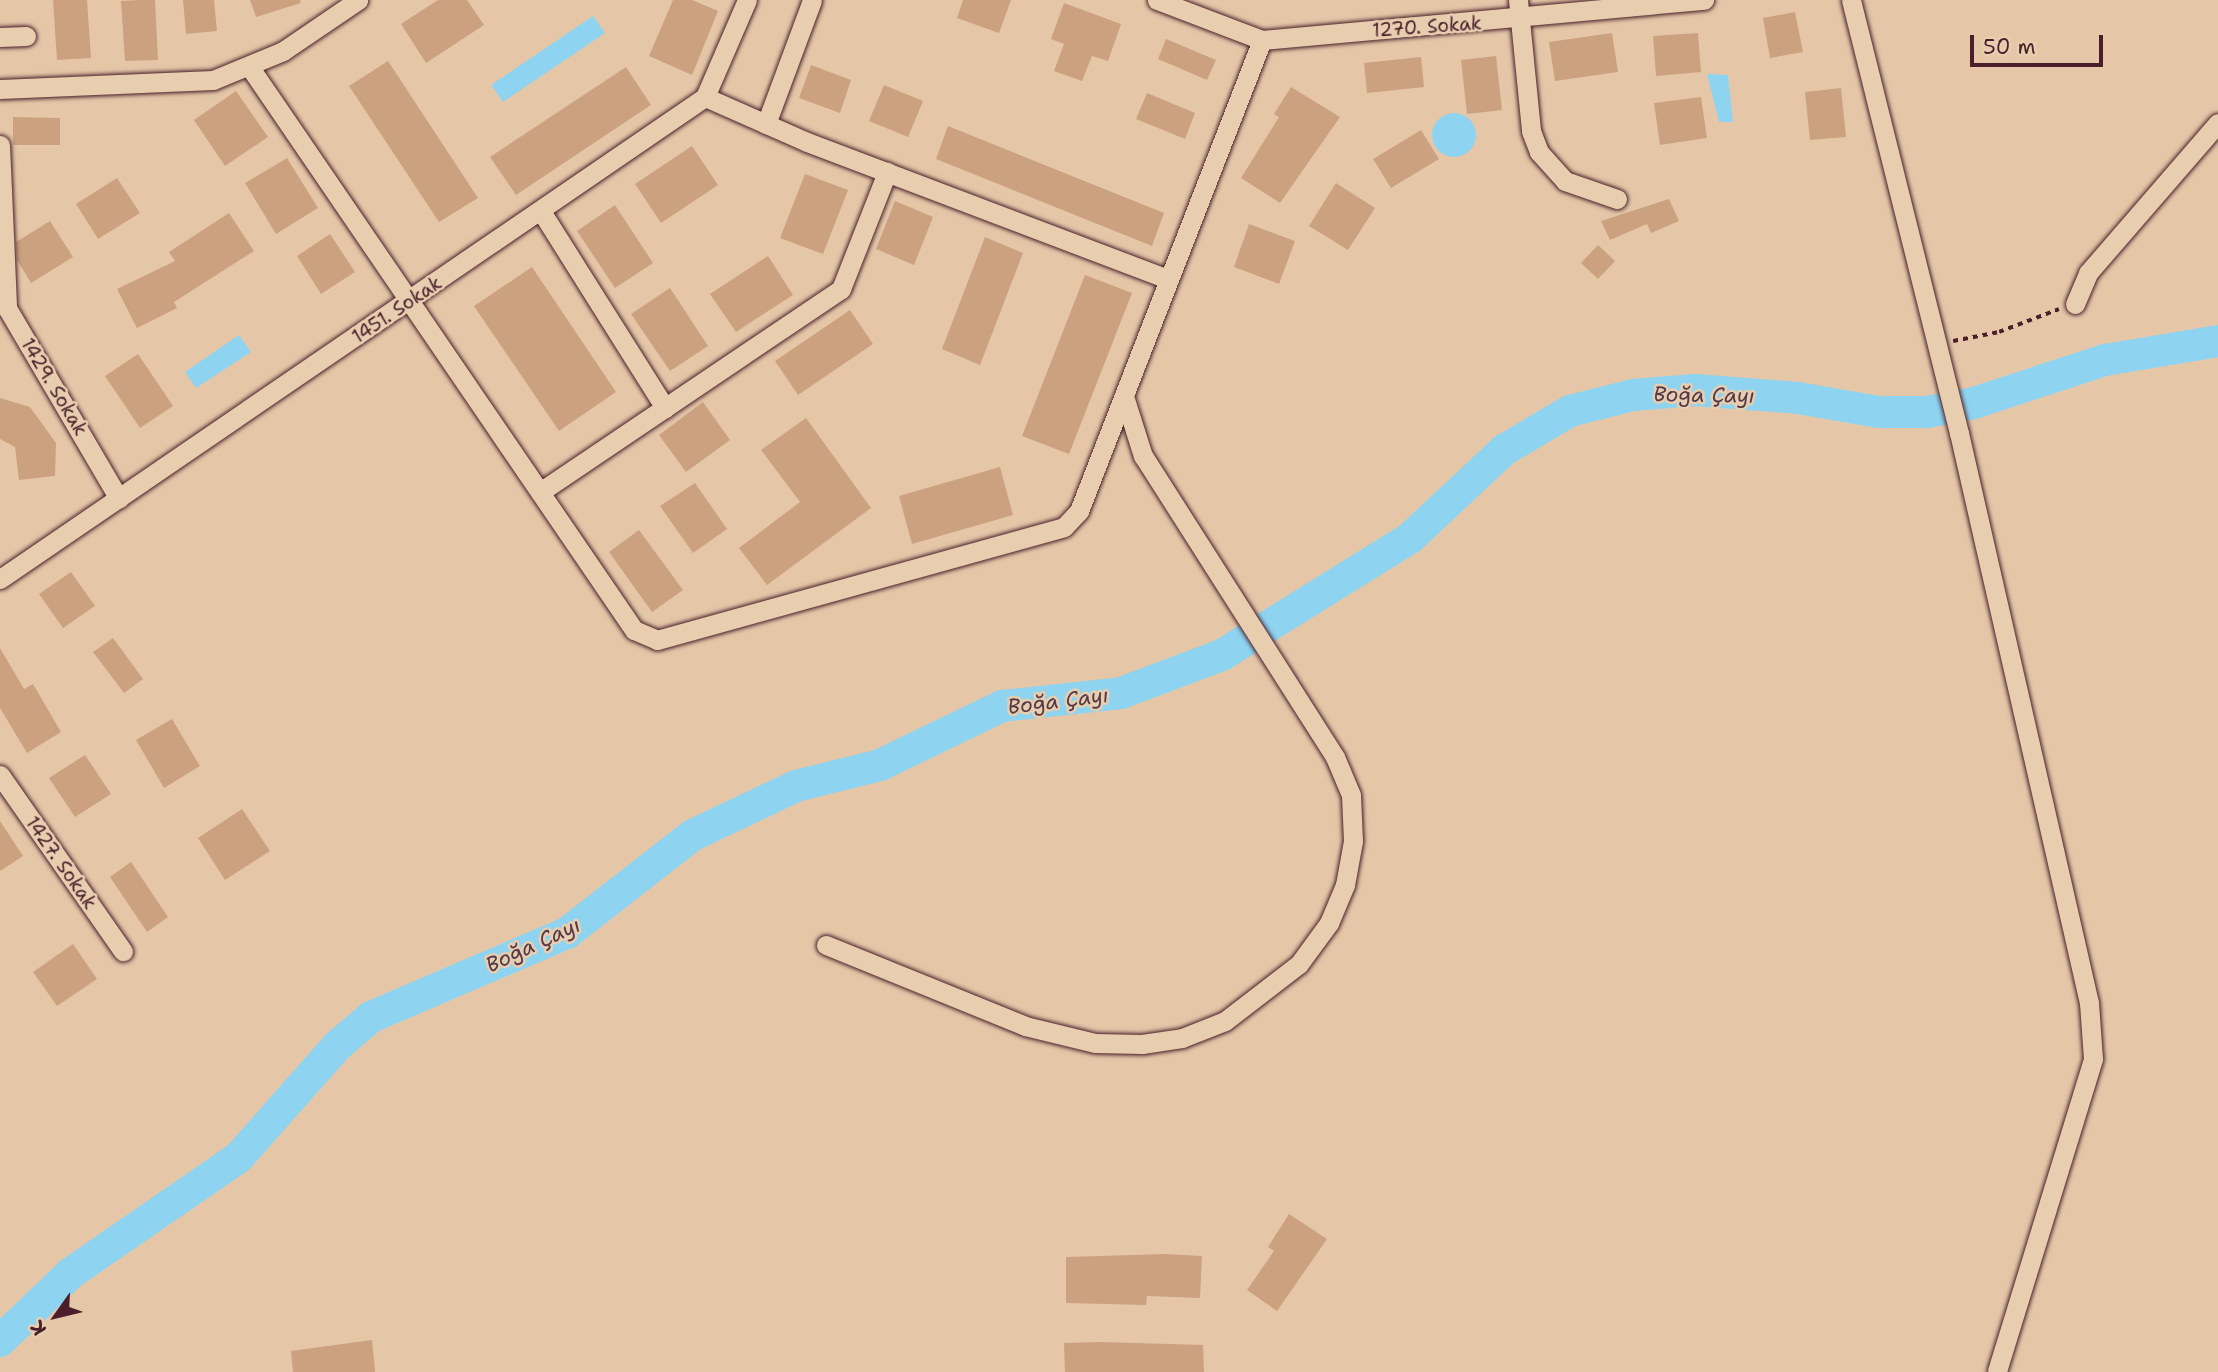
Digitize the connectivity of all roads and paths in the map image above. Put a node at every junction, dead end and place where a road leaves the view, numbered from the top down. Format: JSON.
{"nodes":[{"id":1,"x":358,"y":0,"type":"edge"},
{"id":2,"x":747,"y":0,"type":"edge"},
{"id":3,"x":812,"y":0,"type":"edge"},
{"id":4,"x":1157,"y":0,"type":"edge"},
{"id":5,"x":1518,"y":0,"type":"edge"},
{"id":6,"x":1704,"y":0,"type":"edge"},
{"id":7,"x":1851,"y":0,"type":"edge"},
{"id":8,"x":1518,"y":20,"type":"junction"},
{"id":9,"x":26,"y":36,"type":"dead end"},
{"id":10,"x":0,"y":37,"type":"edge"},
{"id":11,"x":1262,"y":40,"type":"junction"},
{"id":12,"x":249,"y":66,"type":"junction"},
{"id":13,"x":0,"y":89,"type":"edge"},
{"id":14,"x":705,"y":97,"type":"junction"},
{"id":15,"x":2218,"y":123,"type":"edge"},
{"id":16,"x":766,"y":124,"type":"junction"},
{"id":17,"x":0,"y":145,"type":"edge"},
{"id":18,"x":887,"y":172,"type":"junction"},
{"id":19,"x":1617,"y":199,"type":"dead end"},
{"id":20,"x":541,"y":211,"type":"junction"},
{"id":21,"x":1168,"y":279,"type":"junction"},
{"id":22,"x":411,"y":302,"type":"junction"},
{"id":23,"x":2075,"y":304,"type":"joint"},
{"id":24,"x":1937,"y":344,"type":"junction"},
{"id":25,"x":1124,"y":395,"type":"junction"},
{"id":26,"x":665,"y":408,"type":"junction"},
{"id":27,"x":540,"y":492,"type":"junction"},
{"id":28,"x":119,"y":499,"type":"junction"},
{"id":29,"x":0,"y":579,"type":"edge"},
{"id":30,"x":0,"y":775,"type":"edge"},
{"id":31,"x":825,"y":945,"type":"dead end"},
{"id":32,"x":123,"y":951,"type":"dead end"},
{"id":33,"x":1997,"y":1372,"type":"edge"}],
"edges":[{"from":1,"to":12,"type":"street"},
{"from":2,"to":14,"type":"street"},
{"from":3,"to":16,"type":"street"},
{"from":4,"to":11,"type":"street","name":"1270. Sokak"},
{"from":5,"to":8,"type":"street"},
{"from":6,"to":8,"type":"street","name":"1270. Sokak"},
{"from":7,"to":24,"type":"street"},
{"from":8,"to":11,"type":"street","name":"1270. Sokak"},
{"from":8,"to":19,"type":"street"},
{"from":9,"to":10,"type":"street"},
{"from":11,"to":21,"type":"street"},
{"from":12,"to":13,"type":"street"},
{"from":12,"to":22,"type":"street"},
{"from":14,"to":16,"type":"street"},
{"from":14,"to":20,"type":"street","name":"1451. Sokak"},
{"from":15,"to":23,"type":"street"},
{"from":16,"to":18,"type":"street"},
{"from":17,"to":28,"type":"street","name":"1429. Sokak"},
{"from":18,"to":21,"type":"street"},
{"from":18,"to":26,"type":"street"},
{"from":20,"to":22,"type":"street","name":"1451. Sokak"},
{"from":20,"to":26,"type":"street"},
{"from":21,"to":25,"type":"street"},
{"from":22,"to":27,"type":"street"},
{"from":22,"to":28,"type":"street","name":"1451. Sokak"},
{"from":23,"to":24,"type":"path"},
{"from":24,"to":33,"type":"street"},
{"from":25,"to":27,"type":"street"},
{"from":25,"to":31,"type":"street"},
{"from":26,"to":27,"type":"street"},
{"from":28,"to":29,"type":"street","name":"1451. Sokak"},
{"from":30,"to":32,"type":"street","name":"1427. Sokak"}]}
